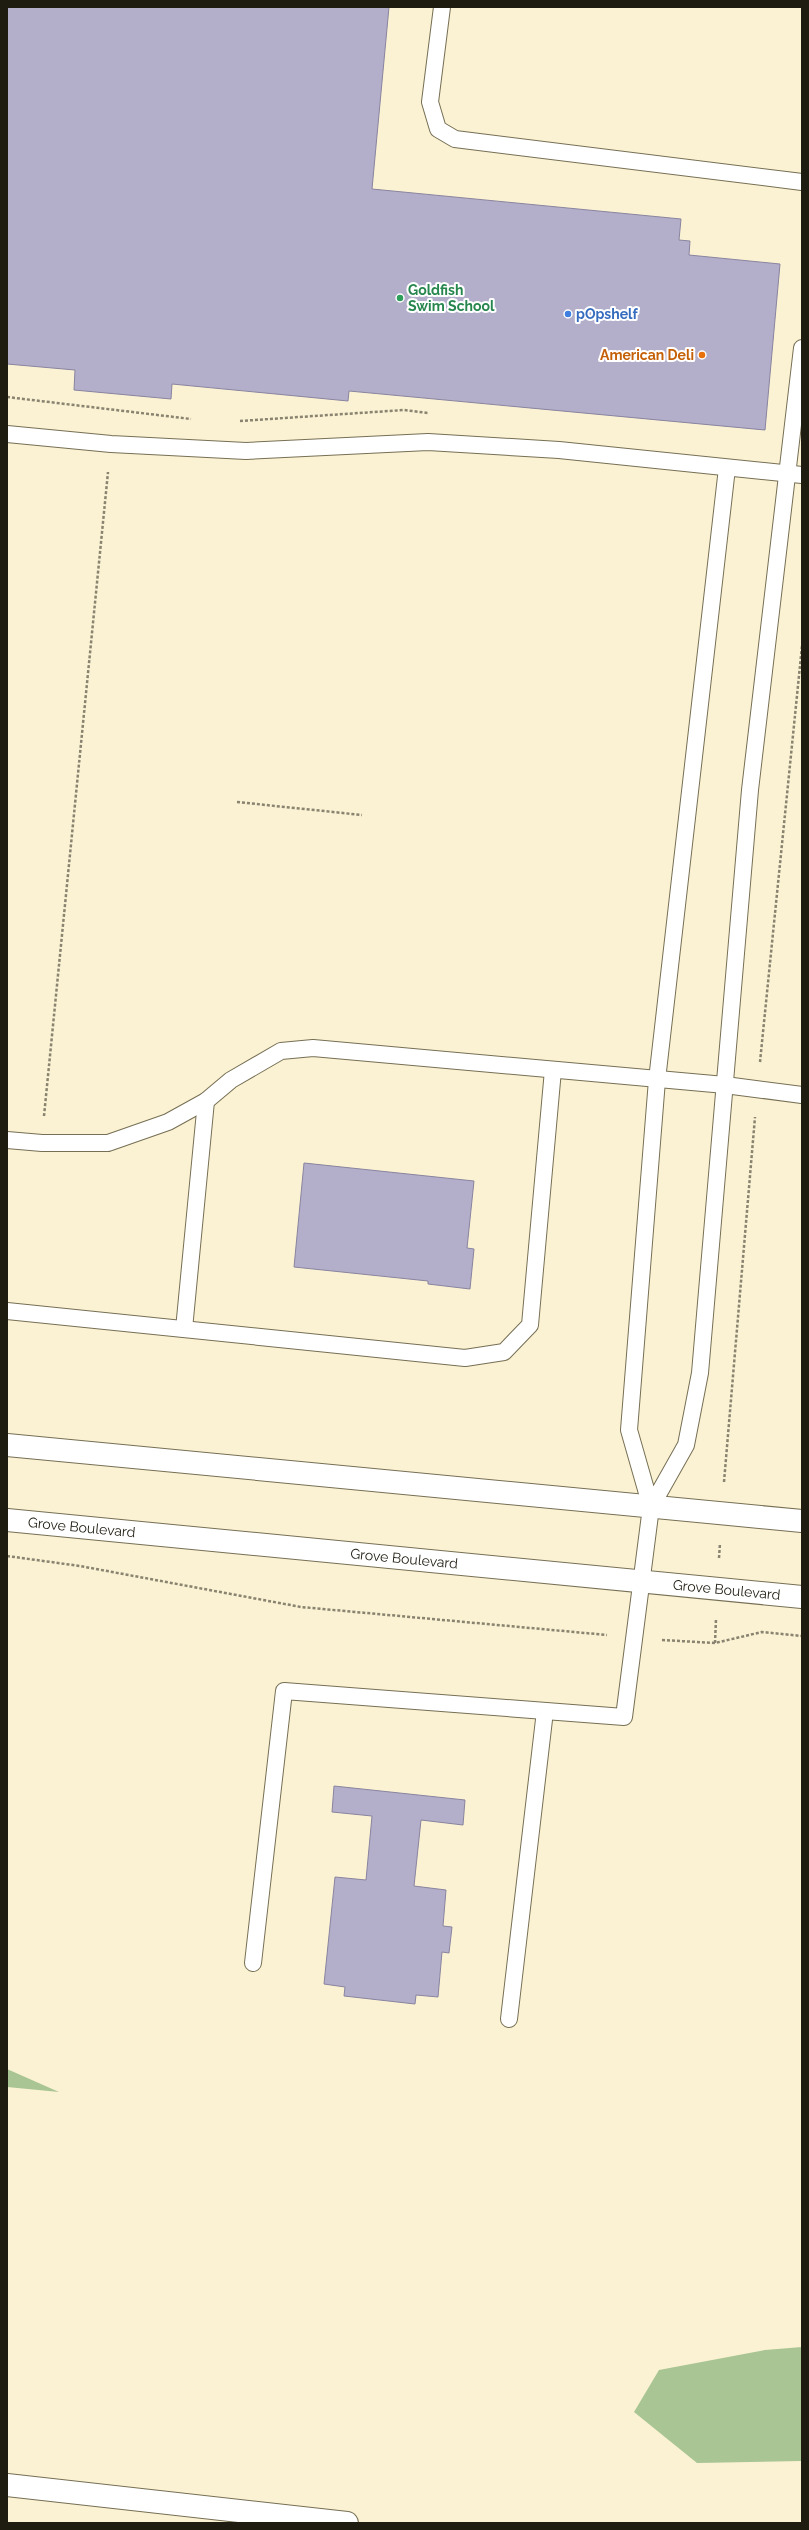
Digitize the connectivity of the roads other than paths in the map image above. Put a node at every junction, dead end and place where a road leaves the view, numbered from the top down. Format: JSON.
{"nodes":[{"id":1,"x":442,"y":7,"type":"edge"},
{"id":2,"x":802,"y":182,"type":"edge"},
{"id":3,"x":802,"y":348,"type":"edge"},
{"id":4,"x":7,"y":434,"type":"edge"},
{"id":5,"x":727,"y":468,"type":"junction"},
{"id":6,"x":795,"y":475,"type":"edge"},
{"id":7,"x":553,"y":1070,"type":"junction"},
{"id":8,"x":657,"y":1080,"type":"junction"},
{"id":9,"x":725,"y":1085,"type":"junction"},
{"id":10,"x":802,"y":1095,"type":"edge"},
{"id":11,"x":206,"y":1100,"type":"junction"},
{"id":12,"x":7,"y":1140,"type":"edge"},
{"id":13,"x":7,"y":1311,"type":"edge"},
{"id":14,"x":184,"y":1329,"type":"junction"},
{"id":15,"x":7,"y":1445,"type":"edge"},
{"id":16,"x":651,"y":1506,"type":"junction"},
{"id":17,"x":7,"y":1520,"type":"edge"},
{"id":18,"x":802,"y":1521,"type":"edge"},
{"id":19,"x":641,"y":1580,"type":"junction"},
{"id":20,"x":802,"y":1597,"type":"edge"},
{"id":21,"x":545,"y":1711,"type":"junction"},
{"id":22,"x":253,"y":1963,"type":"dead end"},
{"id":23,"x":509,"y":2019,"type":"dead end"},
{"id":24,"x":7,"y":2484,"type":"edge"},
{"id":25,"x":347,"y":2523,"type":"edge"}],
"edges":[{"from":1,"to":2,"type":"lane"},
{"from":3,"to":6,"type":"lane"},
{"from":4,"to":5,"type":"lane"},
{"from":5,"to":6,"type":"lane"},
{"from":5,"to":8,"type":"lane"},
{"from":6,"to":9,"type":"lane"},
{"from":7,"to":8,"type":"lane"},
{"from":7,"to":11,"type":"lane"},
{"from":7,"to":14,"type":"lane"},
{"from":8,"to":9,"type":"lane"},
{"from":8,"to":16,"type":"lane"},
{"from":9,"to":10,"type":"lane"},
{"from":9,"to":16,"type":"lane"},
{"from":11,"to":12,"type":"lane"},
{"from":11,"to":14,"type":"lane"},
{"from":13,"to":14,"type":"lane"},
{"from":15,"to":16,"type":"main road"},
{"from":16,"to":18,"type":"main road"},
{"from":16,"to":19,"type":"lane"},
{"from":17,"to":19,"type":"main road","name":"Grove Boulevard"},
{"from":19,"to":20,"type":"main road","name":"Grove Boulevard"},
{"from":19,"to":21,"type":"lane"},
{"from":21,"to":22,"type":"lane"},
{"from":21,"to":23,"type":"lane"},
{"from":24,"to":25,"type":"main road"}]}
